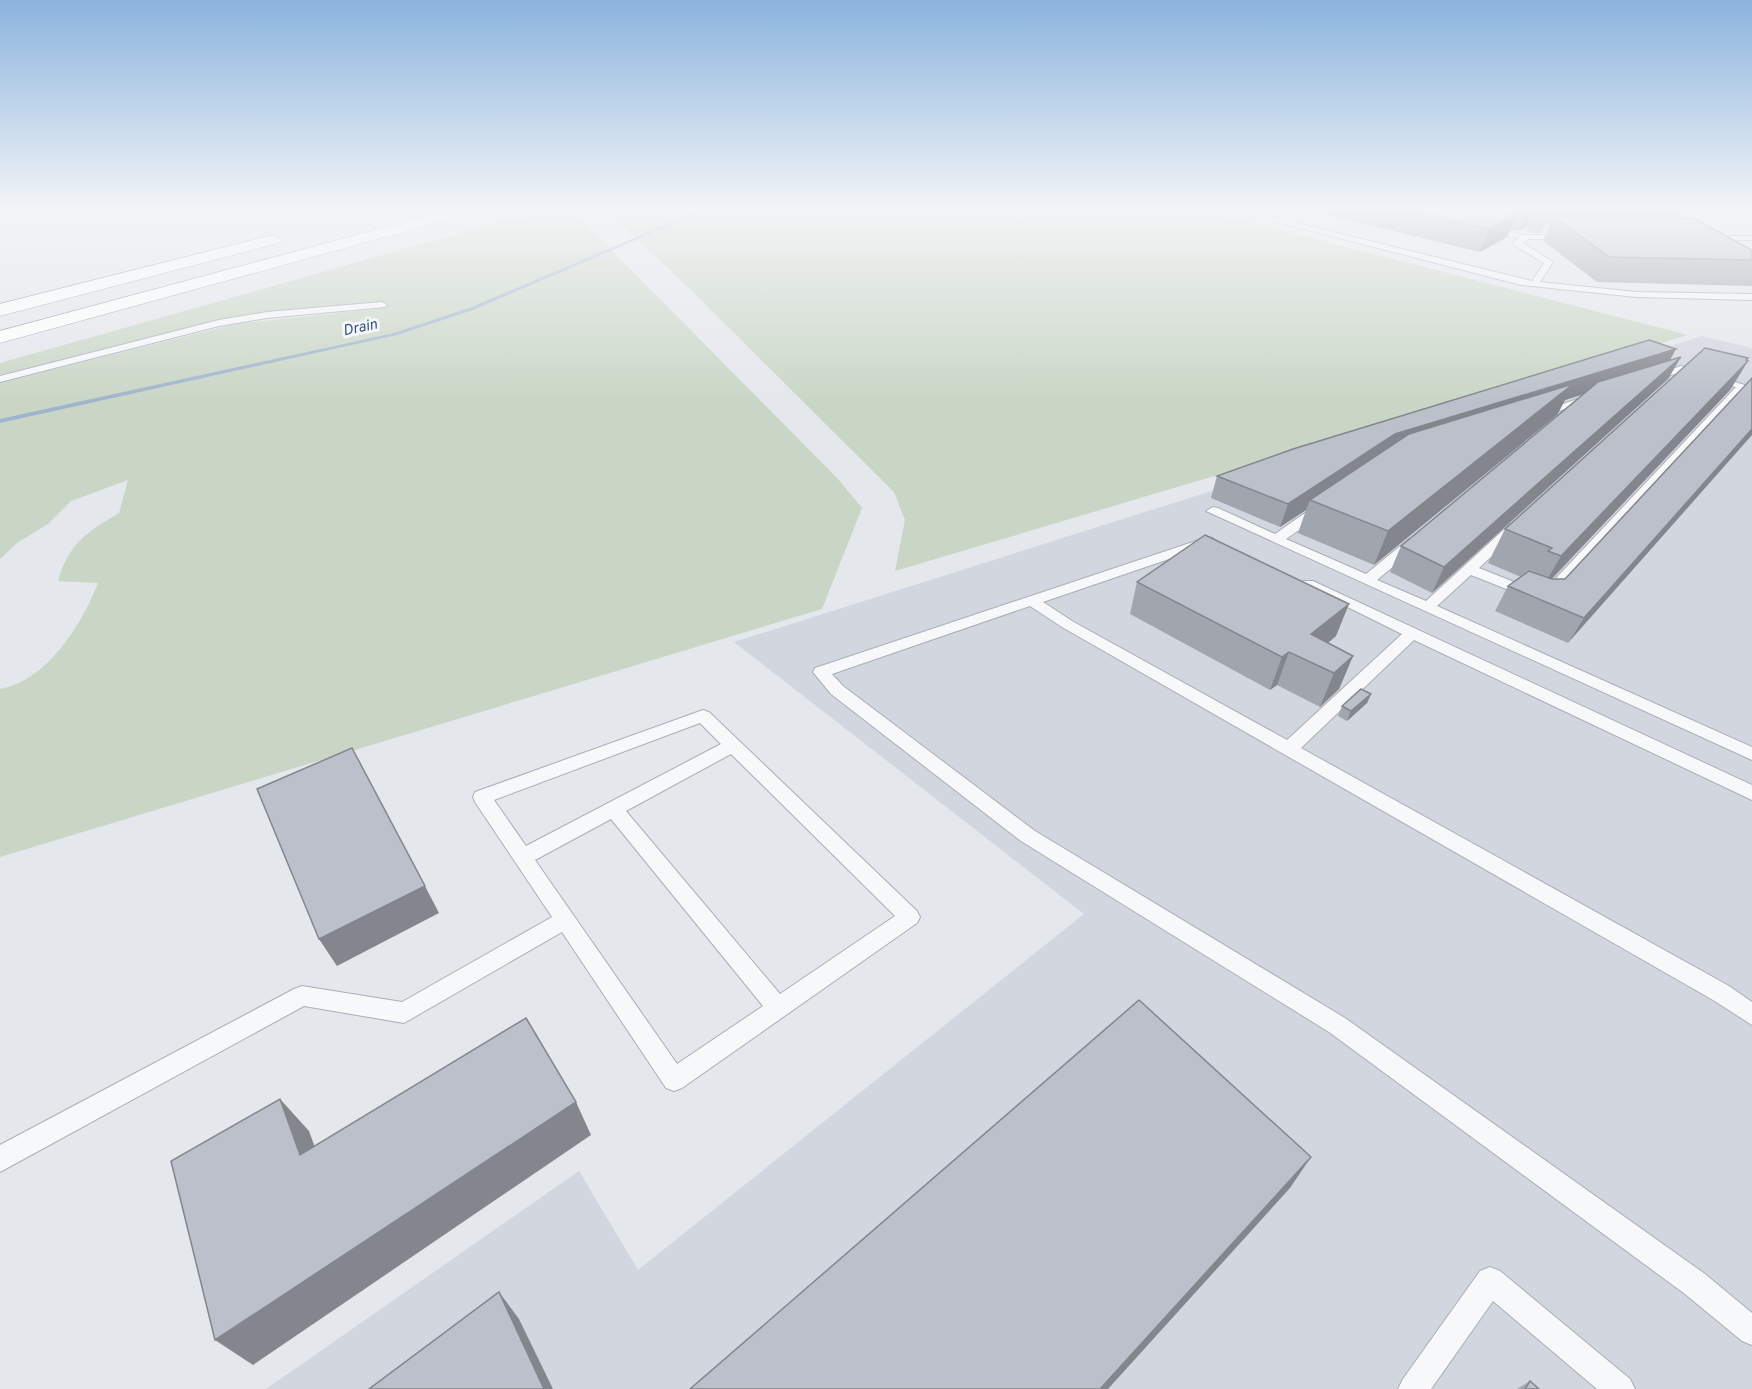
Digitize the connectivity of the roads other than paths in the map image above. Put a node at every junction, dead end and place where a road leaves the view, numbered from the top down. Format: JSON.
{"nodes":[{"id":1,"x":144,"y":273,"type":"edge"},
{"id":2,"x":236,"y":273,"type":"edge"},
{"id":3,"x":1489,"y":273,"type":"edge"},
{"id":4,"x":1542,"y":273,"type":"edge"},
{"id":5,"x":1534,"y":284,"type":"junction"},
{"id":6,"x":1752,"y":297,"type":"edge"},
{"id":7,"x":382,"y":305,"type":"dead end"},
{"id":8,"x":0,"y":310,"type":"edge"},
{"id":9,"x":0,"y":337,"type":"edge"},
{"id":10,"x":1687,"y":370,"type":"junction"},
{"id":11,"x":0,"y":378,"type":"edge"},
{"id":12,"x":1639,"y":382,"type":"edge"},
{"id":13,"x":1669,"y":386,"type":"edge"},
{"id":14,"x":1607,"y":392,"type":"edge"},
{"id":15,"x":1586,"y":399,"type":"junction"},
{"id":16,"x":1532,"y":416,"type":"edge"},
{"id":17,"x":1559,"y":422,"type":"edge"},
{"id":18,"x":1334,"y":500,"type":"edge"},
{"id":19,"x":1214,"y":511,"type":"dead end"},
{"id":20,"x":1521,"y":522,"type":"edge"},
{"id":21,"x":1423,"y":535,"type":"edge"},
{"id":22,"x":1276,"y":539,"type":"junction"},
{"id":23,"x":1222,"y":545,"type":"edge"},
{"id":24,"x":1469,"y":569,"type":"junction"},
{"id":25,"x":1296,"y":579,"type":"edge"},
{"id":26,"x":1368,"y":580,"type":"junction"},
{"id":27,"x":1032,"y":601,"type":"junction"},
{"id":28,"x":1428,"y":607,"type":"junction"},
{"id":29,"x":1412,"y":633,"type":"junction"},
{"id":30,"x":734,"y":745,"type":"junction"},
{"id":31,"x":1290,"y":748,"type":"junction"},
{"id":32,"x":1752,"y":754,"type":"edge"},
{"id":33,"x":1752,"y":793,"type":"edge"},
{"id":34,"x":613,"y":809,"type":"junction"},
{"id":35,"x":523,"y":857,"type":"junction"},
{"id":36,"x":565,"y":920,"type":"junction"},
{"id":37,"x":778,"y":1008,"type":"junction"},
{"id":38,"x":1752,"y":1015,"type":"edge"},
{"id":39,"x":0,"y":1159,"type":"edge"},
{"id":40,"x":1752,"y":1331,"type":"edge"},
{"id":41,"x":1413,"y":1389,"type":"edge"},
{"id":42,"x":1620,"y":1389,"type":"edge"}],
"edges":[{"from":1,"to":8,"type":"highway"},
{"from":2,"to":9,"type":"highway"},
{"from":3,"to":5,"type":"lane"},
{"from":4,"to":5,"type":"lane"},
{"from":5,"to":6,"type":"lane"},
{"from":7,"to":11,"type":"lane"},
{"from":10,"to":12,"type":"lane"},
{"from":10,"to":13,"type":"lane"},
{"from":10,"to":24,"type":"lane"},
{"from":14,"to":15,"type":"lane"},
{"from":15,"to":16,"type":"lane"},
{"from":15,"to":17,"type":"lane"},
{"from":18,"to":22,"type":"lane"},
{"from":19,"to":22,"type":"lane"},
{"from":20,"to":24,"type":"lane"},
{"from":21,"to":26,"type":"lane"},
{"from":22,"to":26,"type":"lane"},
{"from":23,"to":27,"type":"lane"},
{"from":24,"to":28,"type":"lane"},
{"from":25,"to":29,"type":"lane"},
{"from":26,"to":28,"type":"lane"},
{"from":27,"to":31,"type":"lane"},
{"from":27,"to":40,"type":"lane"},
{"from":28,"to":32,"type":"lane"},
{"from":29,"to":31,"type":"lane"},
{"from":29,"to":33,"type":"lane"},
{"from":30,"to":34,"type":"lane"},
{"from":30,"to":35,"type":"lane"},
{"from":30,"to":37,"type":"lane"},
{"from":31,"to":38,"type":"lane"},
{"from":34,"to":35,"type":"lane"},
{"from":34,"to":37,"type":"lane"},
{"from":35,"to":36,"type":"lane"},
{"from":36,"to":37,"type":"lane"},
{"from":36,"to":39,"type":"lane"},
{"from":41,"to":42,"type":"lane"}]}
